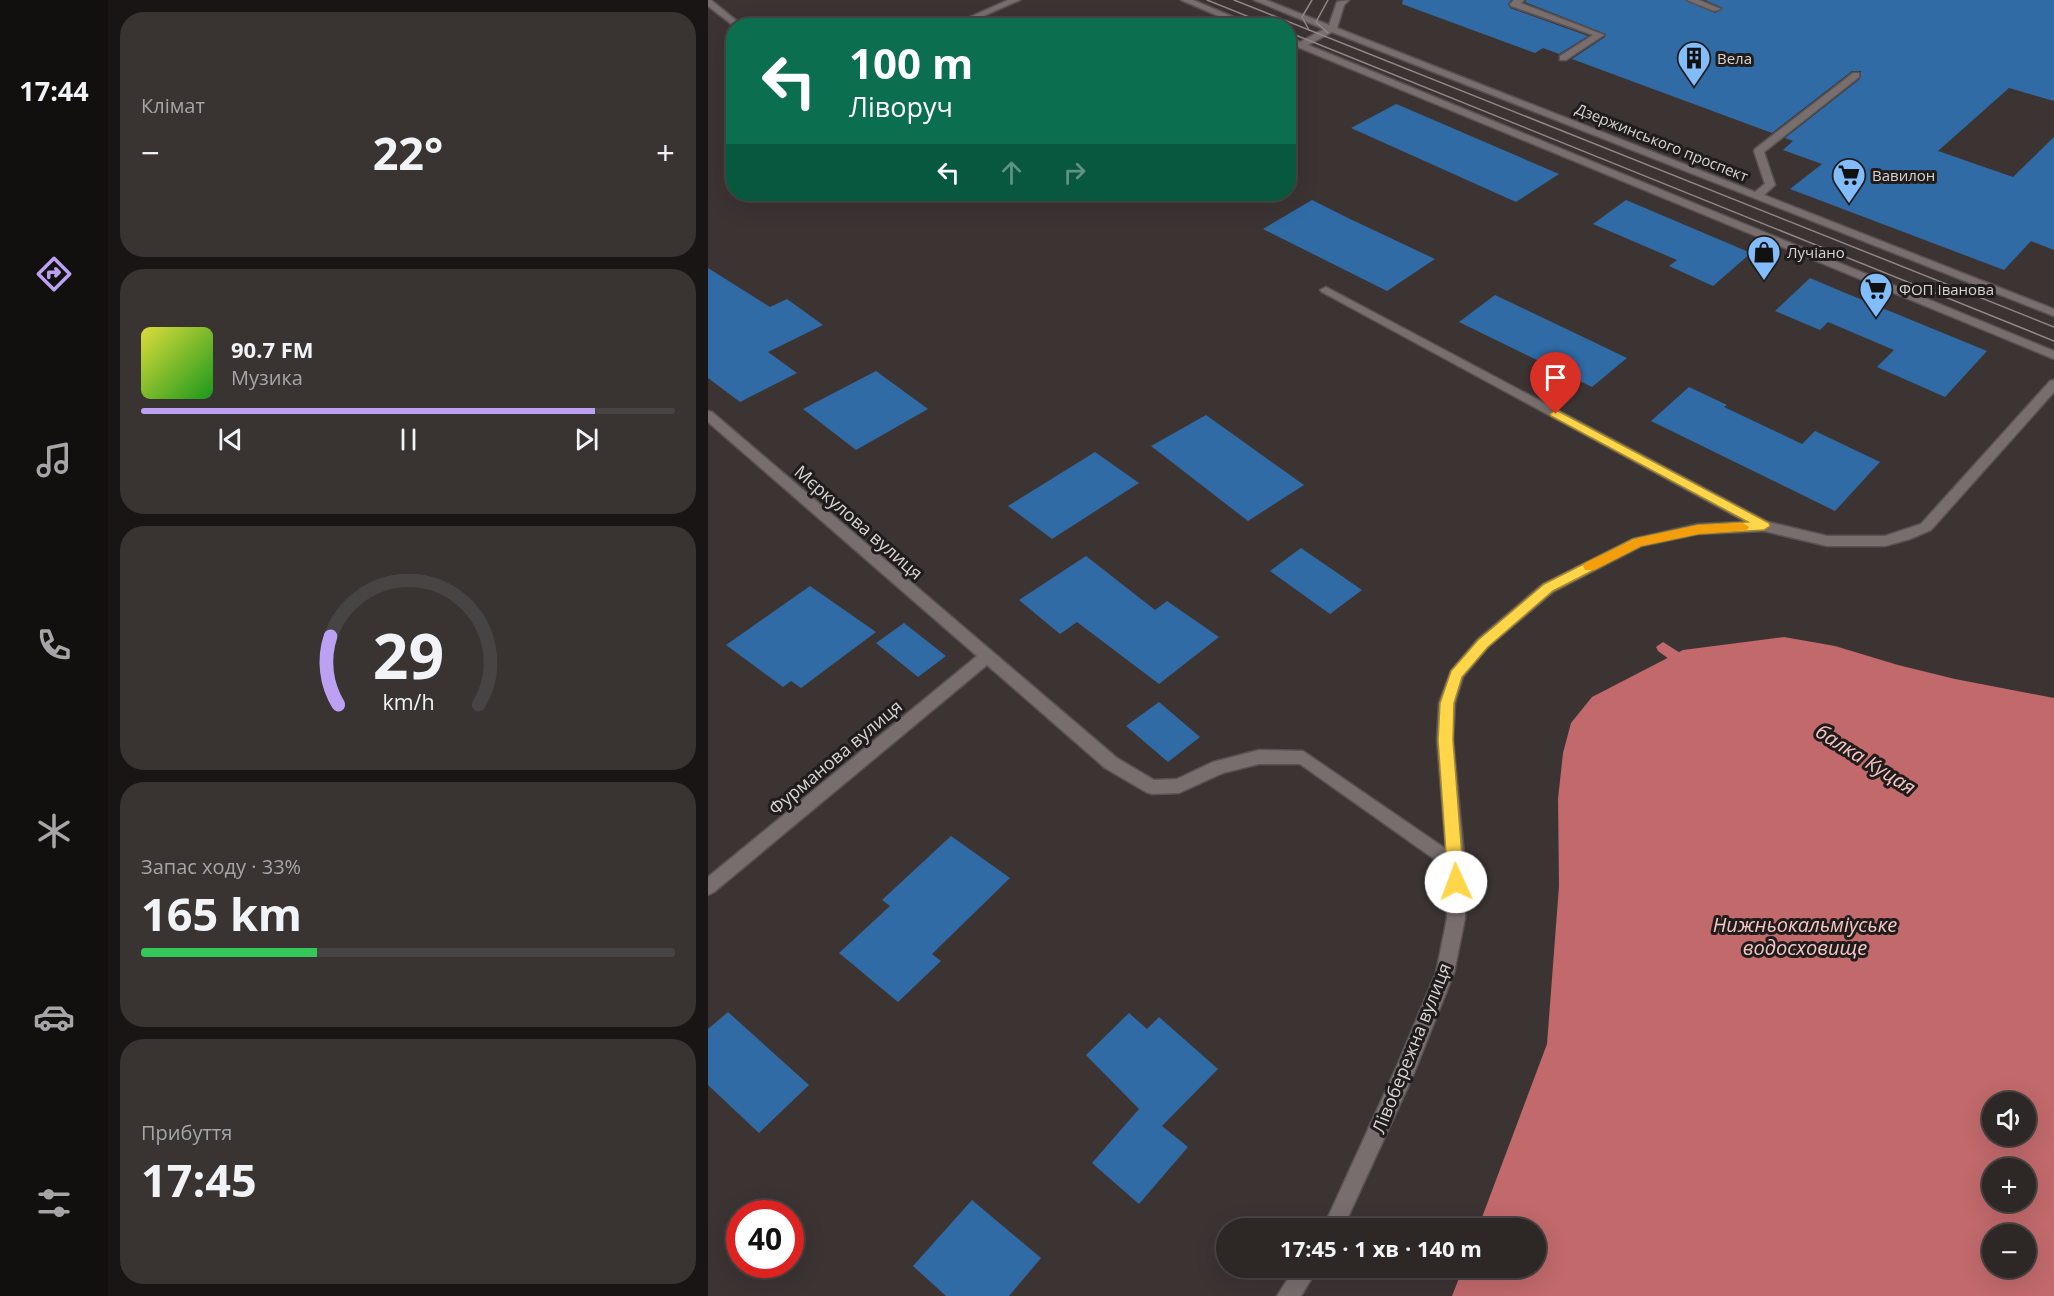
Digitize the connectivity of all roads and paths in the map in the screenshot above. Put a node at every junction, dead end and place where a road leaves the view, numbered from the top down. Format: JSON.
{"nodes":[{"id":1,"x":1016,"y":0,"type":"edge"},
{"id":2,"x":1185,"y":0,"type":"edge"},
{"id":3,"x":1258,"y":0,"type":"edge"},
{"id":4,"x":1345,"y":0,"type":"edge"},
{"id":5,"x":1520,"y":0,"type":"edge"},
{"id":6,"x":1691,"y":0,"type":"edge"},
{"id":7,"x":708,"y":2,"type":"edge"},
{"id":8,"x":1717,"y":9,"type":"dead end"},
{"id":9,"x":729,"y":18,"type":"edge"},
{"id":10,"x":976,"y":18,"type":"edge"},
{"id":11,"x":1231,"y":18,"type":"edge"},
{"id":12,"x":1333,"y":28,"type":"junction"},
{"id":13,"x":1296,"y":43,"type":"edge"},
{"id":14,"x":1301,"y":45,"type":"junction"},
{"id":15,"x":1563,"y":58,"type":"dead end"},
{"id":16,"x":1856,"y":75,"type":"dead end"},
{"id":17,"x":1756,"y":196,"type":"junction"},
{"id":18,"x":1326,"y":290,"type":"dead end"},
{"id":19,"x":2054,"y":313,"type":"edge"},
{"id":20,"x":2054,"y":356,"type":"edge"},
{"id":21,"x":2054,"y":384,"type":"edge"},
{"id":22,"x":708,"y":416,"type":"edge"},
{"id":23,"x":1764,"y":526,"type":"junction"},
{"id":24,"x":987,"y":656,"type":"junction"},
{"id":25,"x":1456,"y":865,"type":"junction"},
{"id":26,"x":708,"y":887,"type":"edge"},
{"id":27,"x":1339,"y":1218,"type":"edge"},
{"id":28,"x":1300,"y":1278,"type":"edge"},
{"id":29,"x":1288,"y":1296,"type":"edge"}],
"edges":[{"from":1,"to":10,"type":"street"},
{"from":2,"to":11,"type":"street"},
{"from":3,"to":12,"type":"street","name":"Дзержинського проспект"},
{"from":4,"to":12,"type":"street"},
{"from":5,"to":15,"type":"street"},
{"from":6,"to":8,"type":"street"},
{"from":7,"to":9,"type":"street"},
{"from":12,"to":14,"type":"street"},
{"from":12,"to":17,"type":"street","name":"Дзержинського проспект"},
{"from":13,"to":14,"type":"street"},
{"from":14,"to":20,"type":"street"},
{"from":16,"to":17,"type":"street"},
{"from":17,"to":19,"type":"street","name":"Дзержинського проспект"},
{"from":18,"to":23,"type":"street"},
{"from":21,"to":23,"type":"street","name":"Лівобережна вулиця"},
{"from":22,"to":24,"type":"street","name":"Мєркулова вулиця"},
{"from":23,"to":25,"type":"street","name":"Лівобережна вулиця"},
{"from":24,"to":25,"type":"street","name":"Мєркулова вулиця"},
{"from":24,"to":26,"type":"street","name":"Фурманова вулиця"},
{"from":25,"to":27,"type":"street","name":"Лівобережна вулиця"},
{"from":28,"to":29,"type":"street"}]}
